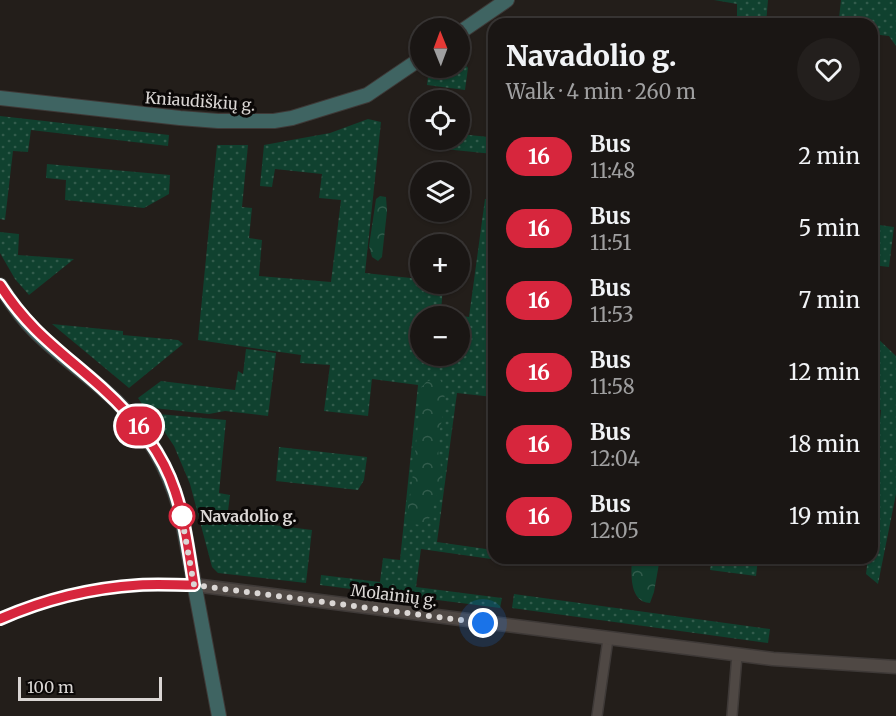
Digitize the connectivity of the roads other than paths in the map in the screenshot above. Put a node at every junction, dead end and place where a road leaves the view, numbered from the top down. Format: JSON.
{"nodes":[{"id":1,"x":507,"y":0,"type":"edge"},
{"id":2,"x":470,"y":25,"type":"edge"},
{"id":3,"x":410,"y":66,"type":"edge"},
{"id":4,"x":0,"y":98,"type":"edge"},
{"id":5,"x":0,"y":285,"type":"edge"},
{"id":6,"x":194,"y":585,"type":"junction"},
{"id":7,"x":0,"y":620,"type":"edge"},
{"id":8,"x":608,"y":639,"type":"junction"},
{"id":9,"x":737,"y":655,"type":"junction"},
{"id":10,"x":896,"y":667,"type":"edge"},
{"id":11,"x":219,"y":716,"type":"edge"},
{"id":12,"x":597,"y":716,"type":"edge"},
{"id":13,"x":732,"y":716,"type":"edge"}],
"edges":[{"from":1,"to":2,"type":"main road"},
{"from":3,"to":4,"type":"main road","name":"Kniaudiškių g."},
{"from":5,"to":6,"type":"main road"},
{"from":6,"to":7,"type":"street","name":"Molainių g."},
{"from":6,"to":8,"type":"street","name":"Molainių g."},
{"from":6,"to":11,"type":"main road"},
{"from":8,"to":9,"type":"street","name":"Molainių g."},
{"from":8,"to":12,"type":"street"},
{"from":9,"to":10,"type":"street","name":"Molainių g."},
{"from":9,"to":13,"type":"street"}]}
